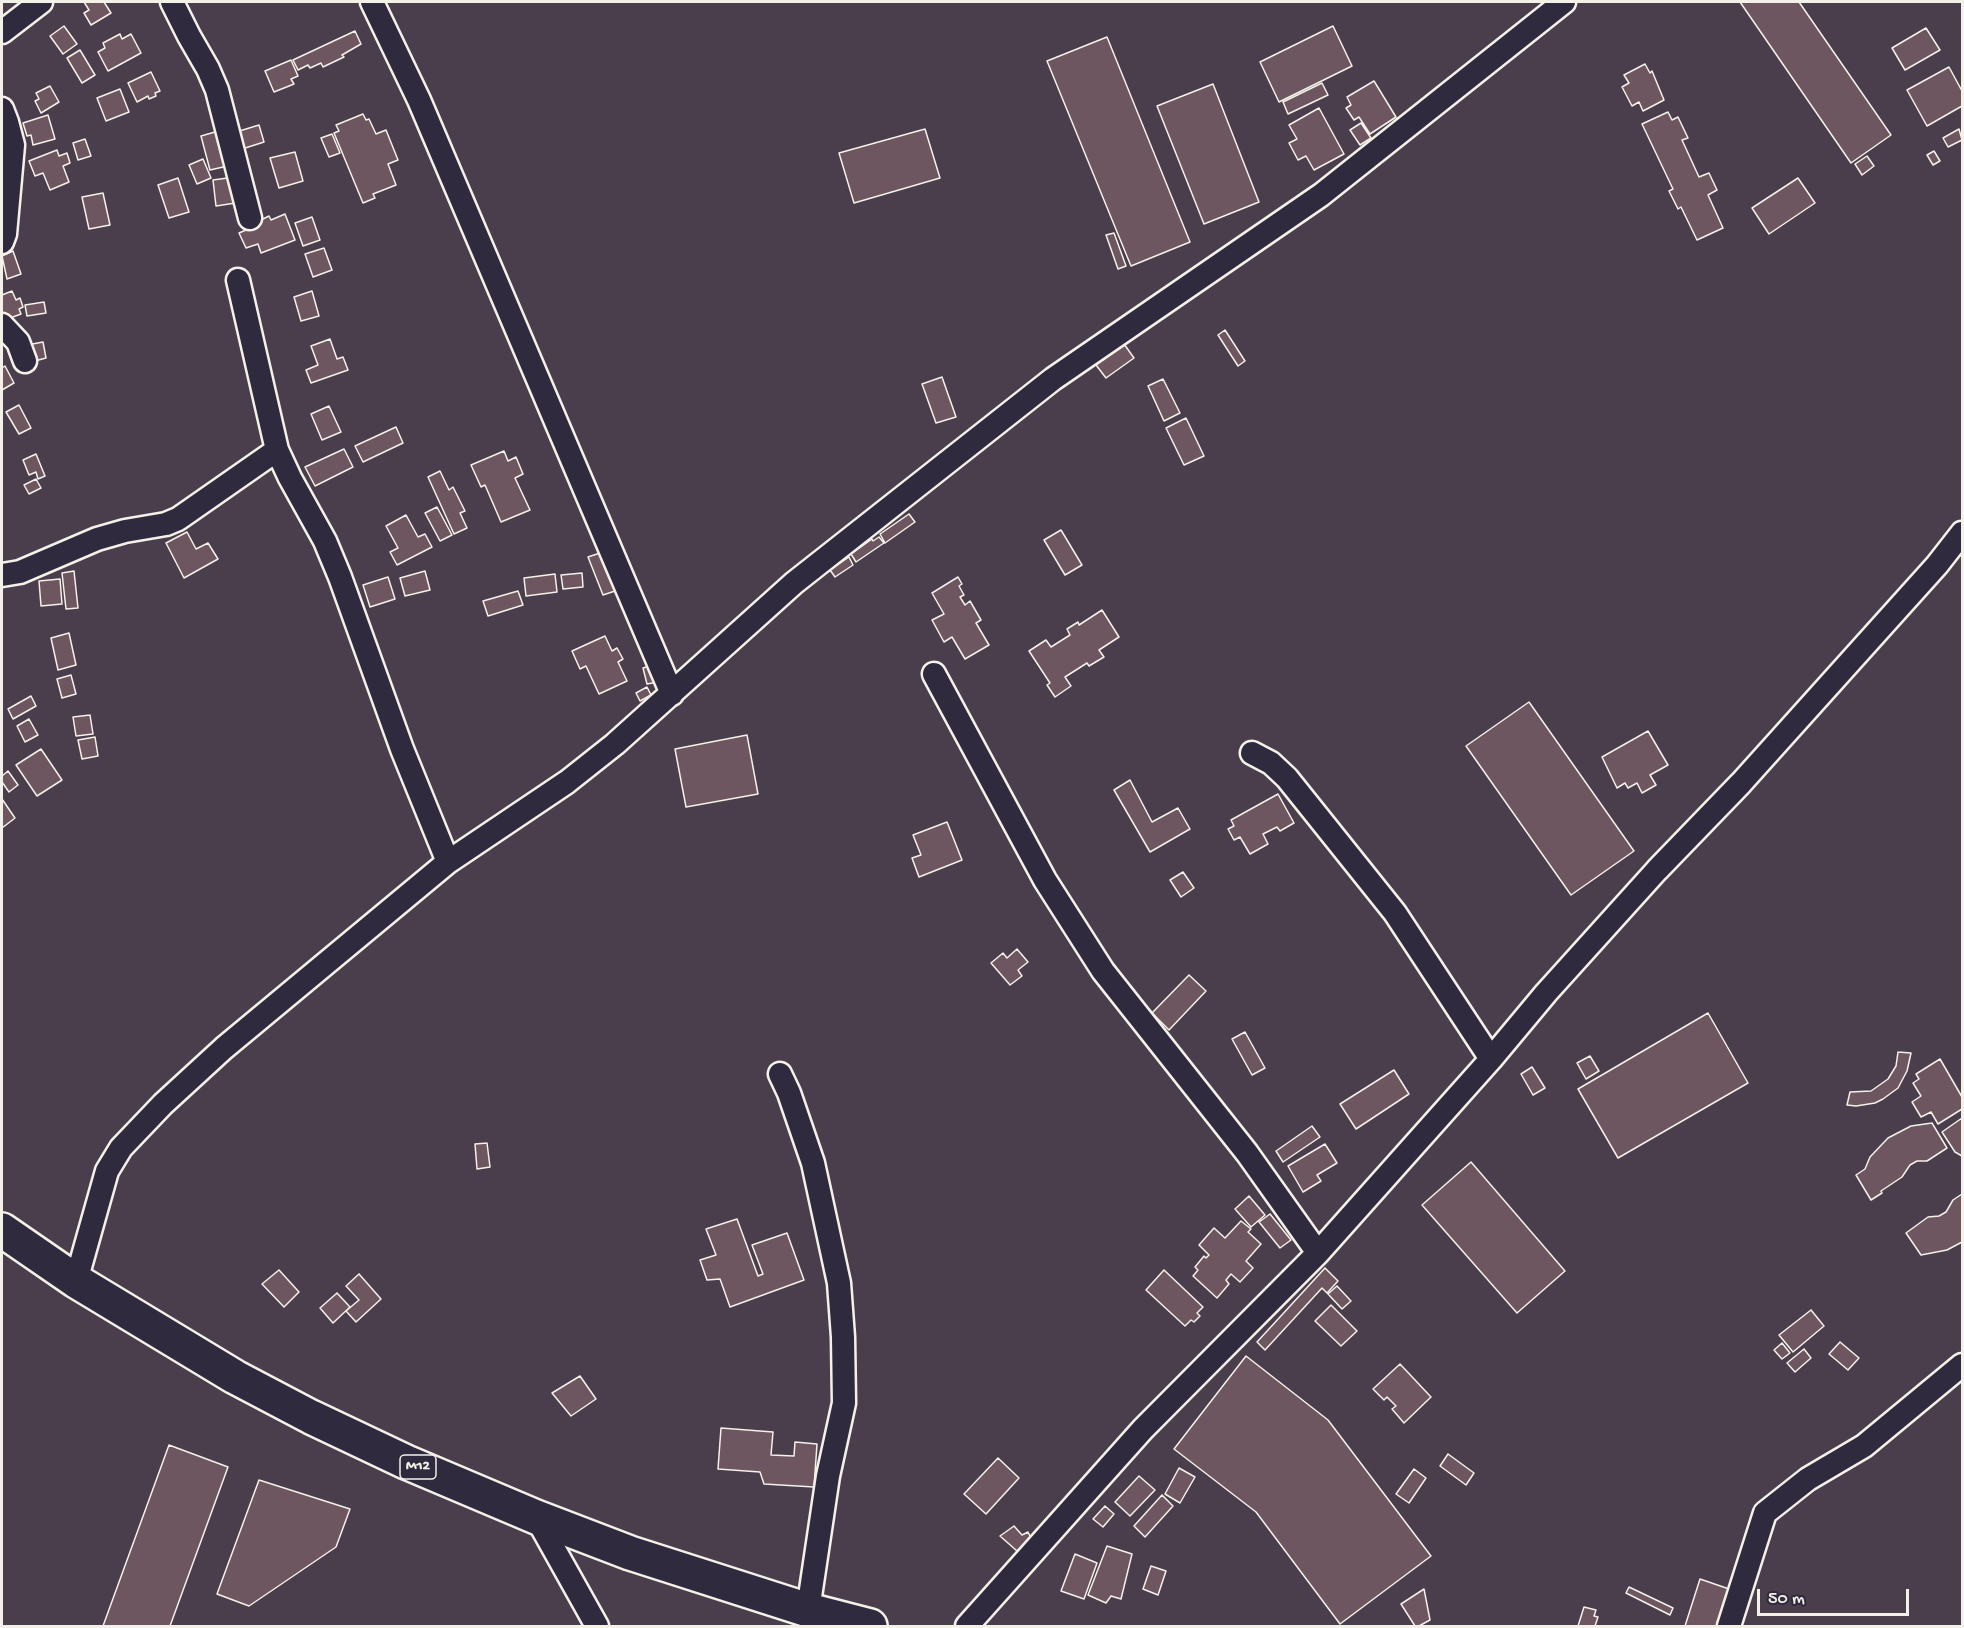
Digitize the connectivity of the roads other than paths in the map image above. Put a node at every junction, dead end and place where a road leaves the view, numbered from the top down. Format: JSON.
{"nodes":[{"id":1,"x":41,"y":2,"type":"edge"},
{"id":2,"x":172,"y":2,"type":"edge"},
{"id":3,"x":372,"y":2,"type":"edge"},
{"id":4,"x":1564,"y":2,"type":"edge"},
{"id":5,"x":2,"y":32,"type":"edge"},
{"id":6,"x":2,"y":109,"type":"edge"},
{"id":7,"x":250,"y":218,"type":"dead end"},
{"id":8,"x":2,"y":242,"type":"edge"},
{"id":9,"x":238,"y":280,"type":"dead end"},
{"id":10,"x":2,"y":325,"type":"edge"},
{"id":11,"x":25,"y":361,"type":"dead end"},
{"id":12,"x":278,"y":450,"type":"junction"},
{"id":13,"x":1962,"y":533,"type":"edge"},
{"id":14,"x":2,"y":575,"type":"edge"},
{"id":15,"x":934,"y":674,"type":"dead end"},
{"id":16,"x":672,"y":694,"type":"junction"},
{"id":17,"x":1252,"y":753,"type":"dead end"},
{"id":18,"x":448,"y":862,"type":"junction"},
{"id":19,"x":1491,"y":1059,"type":"junction"},
{"id":20,"x":780,"y":1074,"type":"dead end"},
{"id":21,"x":2,"y":1230,"type":"edge"},
{"id":22,"x":1318,"y":1253,"type":"junction"},
{"id":23,"x":76,"y":1281,"type":"junction"},
{"id":24,"x":1962,"y":1365,"type":"edge"},
{"id":25,"x":536,"y":1517,"type":"junction"},
{"id":26,"x":808,"y":1610,"type":"junction"},
{"id":27,"x":597,"y":1626,"type":"edge"},
{"id":28,"x":870,"y":1626,"type":"edge"},
{"id":29,"x":967,"y":1626,"type":"edge"},
{"id":30,"x":1729,"y":1626,"type":"edge"}],
"edges":[{"from":1,"to":5,"type":"street"},
{"from":2,"to":7,"type":"street"},
{"from":3,"to":16,"type":"street"},
{"from":4,"to":16,"type":"street"},
{"from":6,"to":8,"type":"street"},
{"from":9,"to":12,"type":"street"},
{"from":10,"to":11,"type":"street"},
{"from":12,"to":14,"type":"street"},
{"from":12,"to":18,"type":"street"},
{"from":13,"to":19,"type":"street"},
{"from":15,"to":22,"type":"street"},
{"from":16,"to":18,"type":"street"},
{"from":17,"to":19,"type":"street"},
{"from":18,"to":23,"type":"street"},
{"from":19,"to":22,"type":"street"},
{"from":20,"to":26,"type":"street"},
{"from":21,"to":23,"type":"highway","number":"M12"},
{"from":22,"to":29,"type":"street"},
{"from":23,"to":25,"type":"highway","number":"M12"},
{"from":24,"to":30,"type":"street"},
{"from":25,"to":26,"type":"highway","number":"M12"},
{"from":25,"to":27,"type":"street"},
{"from":26,"to":28,"type":"highway","number":"M12"}]}
